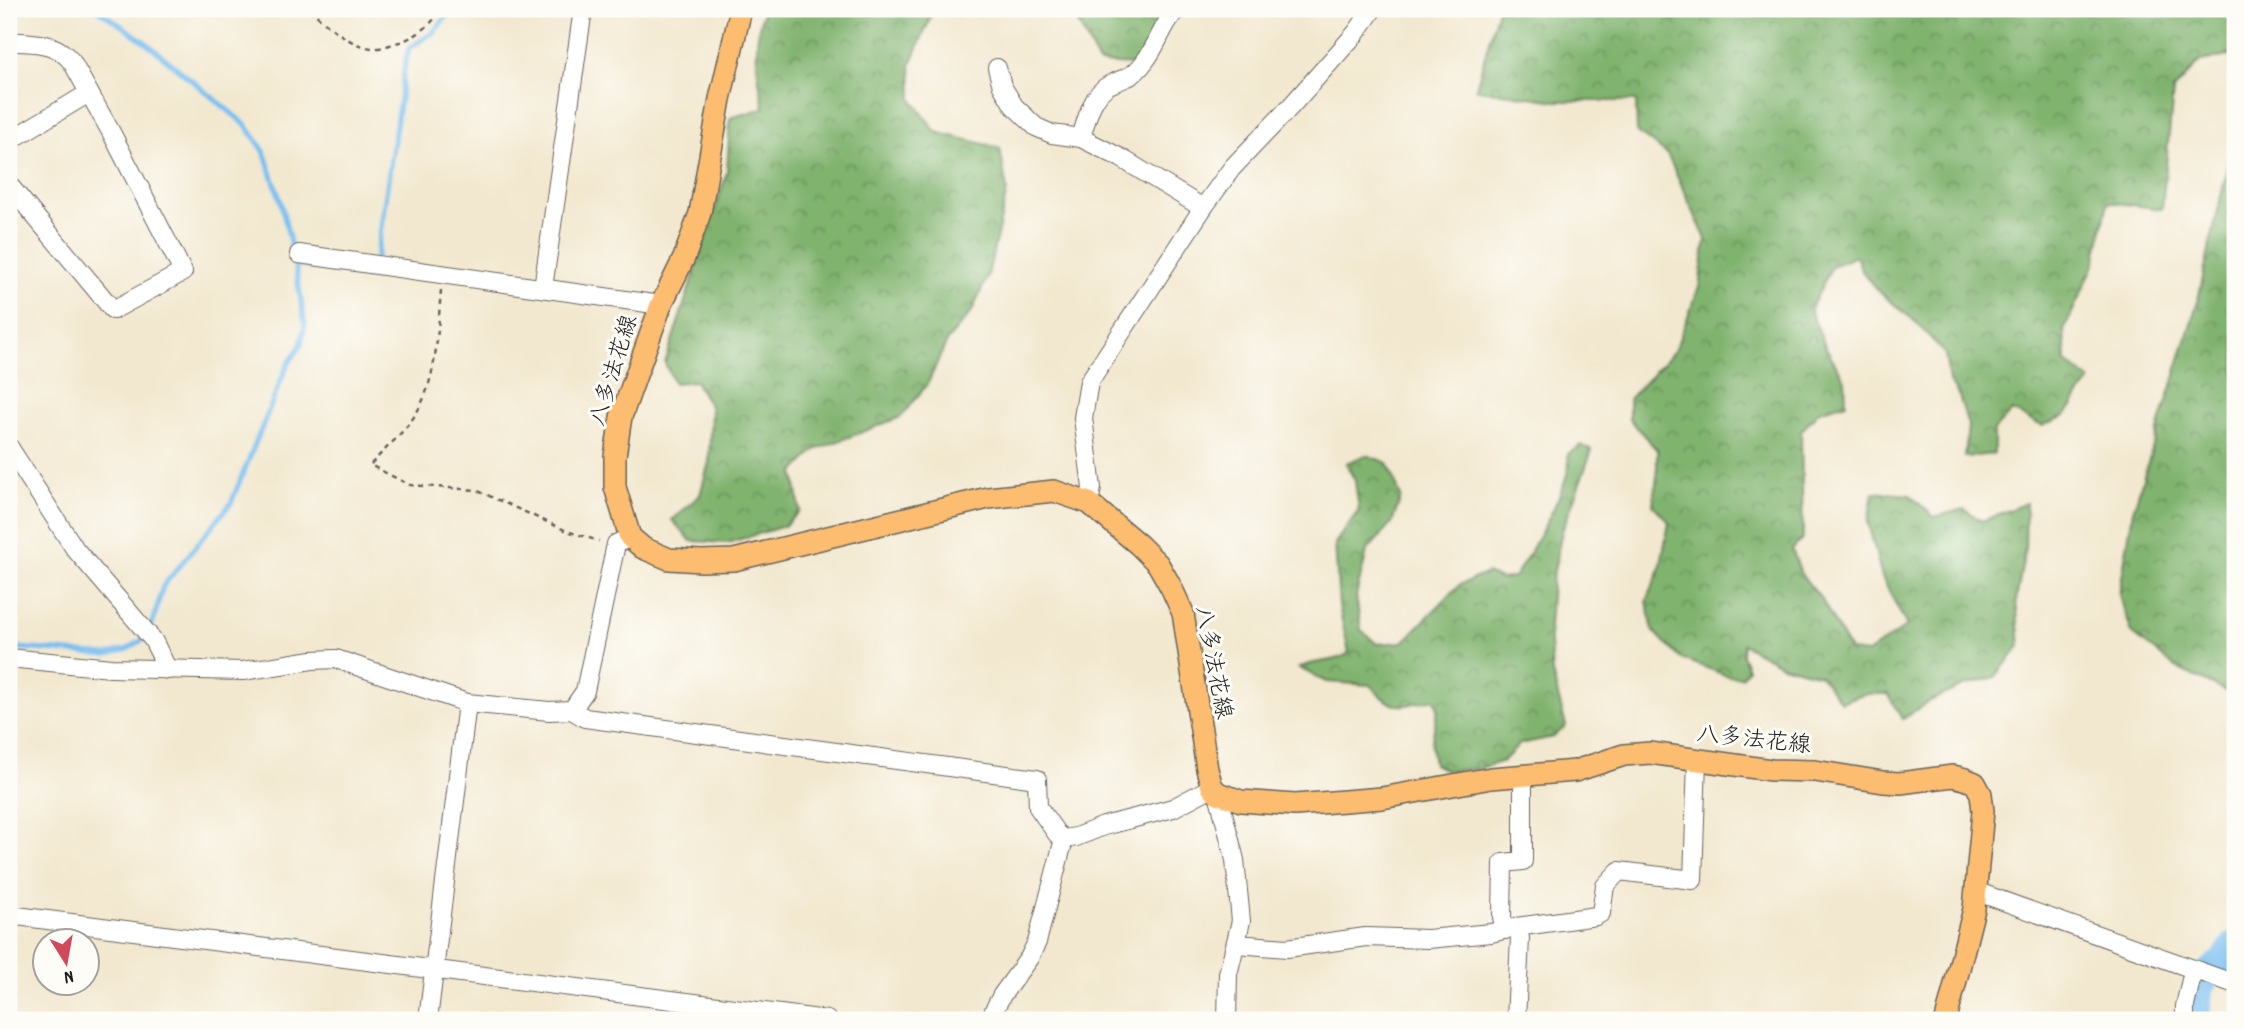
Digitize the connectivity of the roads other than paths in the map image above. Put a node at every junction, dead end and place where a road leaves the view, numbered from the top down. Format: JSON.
{"nodes":[{"id":1,"x":583,"y":9,"type":"edge"},
{"id":2,"x":741,"y":9,"type":"edge"},
{"id":3,"x":1177,"y":9,"type":"edge"},
{"id":4,"x":1373,"y":9,"type":"edge"},
{"id":5,"x":9,"y":41,"type":"edge"},
{"id":6,"x":997,"y":68,"type":"dead end"},
{"id":7,"x":89,"y":93,"type":"junction"},
{"id":8,"x":1081,"y":138,"type":"junction"},
{"id":9,"x":9,"y":141,"type":"edge"},
{"id":10,"x":9,"y":185,"type":"edge"},
{"id":11,"x":1203,"y":208,"type":"junction"},
{"id":12,"x":299,"y":254,"type":"dead end"},
{"id":13,"x":542,"y":288,"type":"junction"},
{"id":14,"x":661,"y":305,"type":"junction"},
{"id":15,"x":9,"y":447,"type":"edge"},
{"id":16,"x":1089,"y":503,"type":"junction"},
{"id":17,"x":623,"y":540,"type":"junction"},
{"id":18,"x":9,"y":659,"type":"edge"},
{"id":19,"x":168,"y":670,"type":"junction"},
{"id":20,"x":467,"y":703,"type":"junction"},
{"id":21,"x":572,"y":710,"type":"junction"},
{"id":22,"x":1697,"y":759,"type":"junction"},
{"id":23,"x":1523,"y":776,"type":"junction"},
{"id":24,"x":1215,"y":790,"type":"junction"},
{"id":25,"x":1064,"y":839,"type":"junction"},
{"id":26,"x":1975,"y":891,"type":"junction"},
{"id":27,"x":9,"y":915,"type":"edge"},
{"id":28,"x":1511,"y":928,"type":"junction"},
{"id":29,"x":1237,"y":944,"type":"junction"},
{"id":30,"x":435,"y":969,"type":"junction"},
{"id":31,"x":2197,"y":972,"type":"junction"},
{"id":32,"x":2235,"y":984,"type":"edge"},
{"id":33,"x":428,"y":1020,"type":"edge"},
{"id":34,"x":827,"y":1020,"type":"edge"},
{"id":35,"x":993,"y":1020,"type":"edge"},
{"id":36,"x":1227,"y":1020,"type":"edge"},
{"id":37,"x":1516,"y":1020,"type":"edge"},
{"id":38,"x":1947,"y":1020,"type":"edge"},
{"id":39,"x":2185,"y":1020,"type":"edge"}],
"edges":[{"from":1,"to":13,"type":"street"},
{"from":2,"to":14,"type":"main road","name":"八多法花線"},
{"from":3,"to":8,"type":"street"},
{"from":4,"to":11,"type":"street"},
{"from":5,"to":7,"type":"street"},
{"from":6,"to":8,"type":"street"},
{"from":7,"to":9,"type":"street"},
{"from":7,"to":10,"type":"street"},
{"from":8,"to":11,"type":"street"},
{"from":11,"to":16,"type":"street"},
{"from":12,"to":13,"type":"street"},
{"from":13,"to":14,"type":"street"},
{"from":14,"to":17,"type":"main road","name":"八多法花線"},
{"from":15,"to":19,"type":"street"},
{"from":16,"to":17,"type":"main road","name":"八多法花線"},
{"from":16,"to":24,"type":"main road","name":"八多法花線"},
{"from":17,"to":21,"type":"street"},
{"from":18,"to":19,"type":"street"},
{"from":19,"to":20,"type":"street"},
{"from":20,"to":21,"type":"street"},
{"from":20,"to":30,"type":"street"},
{"from":21,"to":25,"type":"street"},
{"from":22,"to":23,"type":"main road","name":"八多法花線"},
{"from":22,"to":26,"type":"main road","name":"八多法花線"},
{"from":22,"to":28,"type":"street"},
{"from":23,"to":24,"type":"main road","name":"八多法花線"},
{"from":23,"to":28,"type":"street"},
{"from":24,"to":25,"type":"street"},
{"from":24,"to":29,"type":"street"},
{"from":25,"to":35,"type":"street"},
{"from":26,"to":31,"type":"street"},
{"from":26,"to":38,"type":"main road","name":"八多法花線"},
{"from":27,"to":30,"type":"street"},
{"from":28,"to":29,"type":"street"},
{"from":28,"to":37,"type":"street"},
{"from":29,"to":36,"type":"street"},
{"from":30,"to":33,"type":"street"},
{"from":30,"to":34,"type":"street"},
{"from":31,"to":32,"type":"street"},
{"from":31,"to":39,"type":"street"}]}
